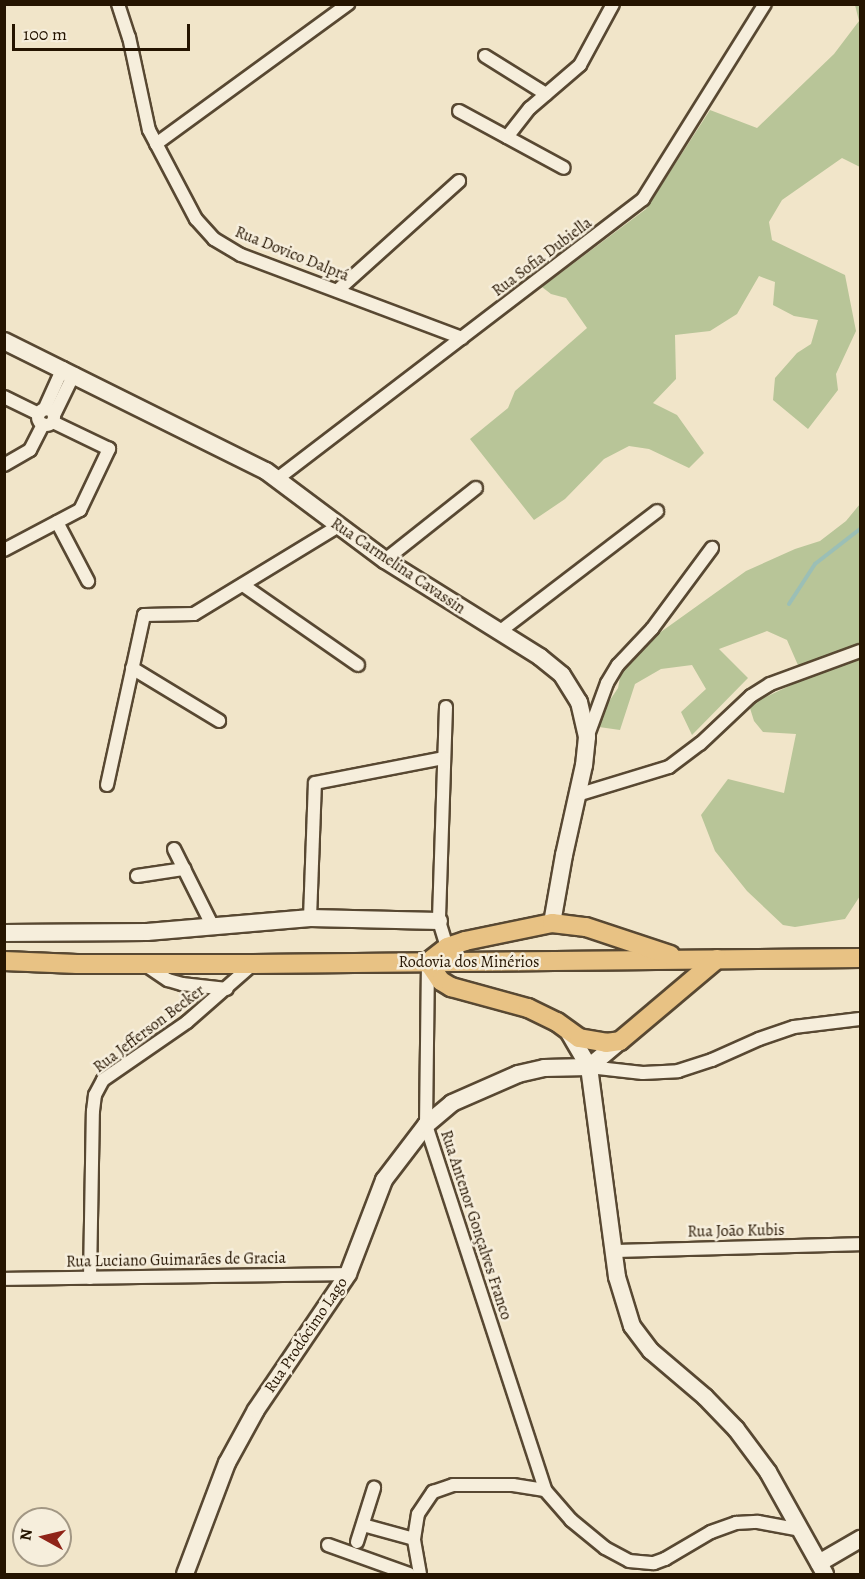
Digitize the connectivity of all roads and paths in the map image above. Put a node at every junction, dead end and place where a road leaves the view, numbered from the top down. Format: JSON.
{"nodes":[{"id":1,"x":118,"y":4,"type":"edge"},
{"id":2,"x":348,"y":4,"type":"edge"},
{"id":3,"x":613,"y":4,"type":"edge"},
{"id":4,"x":762,"y":6,"type":"edge"},
{"id":5,"x":485,"y":56,"type":"dead end"},
{"id":6,"x":546,"y":94,"type":"junction"},
{"id":7,"x":459,"y":111,"type":"dead end"},
{"id":8,"x":507,"y":137,"type":"junction"},
{"id":9,"x":156,"y":144,"type":"junction"},
{"id":10,"x":564,"y":168,"type":"dead end"},
{"id":11,"x":459,"y":181,"type":"dead end"},
{"id":12,"x":338,"y":290,"type":"junction"},
{"id":13,"x":462,"y":338,"type":"junction"},
{"id":14,"x":4,"y":341,"type":"edge"},
{"id":15,"x":69,"y":371,"type":"junction"},
{"id":16,"x":4,"y":397,"type":"edge"},
{"id":17,"x":47,"y":417,"type":"junction"},
{"id":18,"x":4,"y":465,"type":"edge"},
{"id":19,"x":277,"y":479,"type":"junction"},
{"id":20,"x":476,"y":488,"type":"dead end"},
{"id":21,"x":657,"y":511,"type":"dead end"},
{"id":22,"x":57,"y":522,"type":"junction"},
{"id":23,"x":337,"y":527,"type":"junction"},
{"id":24,"x":712,"y":548,"type":"dead end"},
{"id":25,"x":4,"y":550,"type":"edge"},
{"id":26,"x":385,"y":560,"type":"junction"},
{"id":27,"x":88,"y":581,"type":"dead end"},
{"id":28,"x":243,"y":585,"type":"junction"},
{"id":29,"x":499,"y":632,"type":"junction"},
{"id":30,"x":861,"y":651,"type":"edge"},
{"id":31,"x":358,"y":665,"type":"dead end"},
{"id":32,"x":132,"y":668,"type":"junction"},
{"id":33,"x":446,"y":707,"type":"dead end"},
{"id":34,"x":219,"y":721,"type":"dead end"},
{"id":35,"x":587,"y":736,"type":"junction"},
{"id":36,"x":444,"y":758,"type":"junction"},
{"id":37,"x":107,"y":785,"type":"dead end"},
{"id":38,"x":578,"y":795,"type":"junction"},
{"id":39,"x":174,"y":849,"type":"dead end"},
{"id":40,"x":184,"y":869,"type":"junction"},
{"id":41,"x":137,"y":876,"type":"dead end"},
{"id":42,"x":310,"y":918,"type":"junction"},
{"id":43,"x":439,"y":921,"type":"junction"},
{"id":44,"x":552,"y":923,"type":"junction"},
{"id":45,"x":213,"y":927,"type":"junction"},
{"id":46,"x":4,"y":933,"type":"edge"},
{"id":47,"x":447,"y":947,"type":"junction"},
{"id":48,"x":4,"y":956,"type":"edge"},
{"id":49,"x":860,"y":956,"type":"edge"},
{"id":50,"x":717,"y":959,"type":"junction"},
{"id":51,"x":683,"y":960,"type":"junction"},
{"id":52,"x":4,"y":961,"type":"edge"},
{"id":53,"x":31,"y":962,"type":"junction"},
{"id":54,"x":428,"y":962,"type":"junction"},
{"id":55,"x":77,"y":964,"type":"junction"},
{"id":56,"x":144,"y":964,"type":"junction"},
{"id":57,"x":253,"y":964,"type":"junction"},
{"id":58,"x":4,"y":970,"type":"edge"},
{"id":59,"x":226,"y":989,"type":"junction"},
{"id":60,"x":861,"y":1019,"type":"edge"},
{"id":61,"x":567,"y":1030,"type":"junction"},
{"id":62,"x":620,"y":1041,"type":"junction"},
{"id":63,"x":589,"y":1067,"type":"junction"},
{"id":64,"x":426,"y":1125,"type":"junction"},
{"id":65,"x":861,"y":1244,"type":"edge"},
{"id":66,"x":613,"y":1251,"type":"junction"},
{"id":67,"x":348,"y":1274,"type":"junction"},
{"id":68,"x":90,"y":1278,"type":"junction"},
{"id":69,"x":4,"y":1279,"type":"edge"},
{"id":70,"x":374,"y":1488,"type":"dead end"},
{"id":71,"x":545,"y":1490,"type":"junction"},
{"id":72,"x":363,"y":1525,"type":"junction"},
{"id":73,"x":801,"y":1530,"type":"junction"},
{"id":74,"x":414,"y":1539,"type":"junction"},
{"id":75,"x":861,"y":1539,"type":"edge"},
{"id":76,"x":357,"y":1542,"type":"dead end"},
{"id":77,"x":328,"y":1545,"type":"dead end"},
{"id":78,"x":822,"y":1569,"type":"edge"},
{"id":79,"x":185,"y":1575,"type":"edge"},
{"id":80,"x":409,"y":1575,"type":"edge"},
{"id":81,"x":420,"y":1575,"type":"edge"}],
"edges":[{"from":1,"to":9,"type":"street","name":"Rua Dovico Dalprá"},
{"from":2,"to":9,"type":"street"},
{"from":3,"to":6,"type":"street"},
{"from":4,"to":13,"type":"street","name":"Rua Sofia Dubiella"},
{"from":5,"to":6,"type":"street"},
{"from":6,"to":8,"type":"street"},
{"from":7,"to":8,"type":"street"},
{"from":8,"to":10,"type":"street"},
{"from":9,"to":12,"type":"street","name":"Rua Dovico Dalprá"},
{"from":11,"to":12,"type":"street"},
{"from":12,"to":13,"type":"street","name":"Rua Dovico Dalprá"},
{"from":13,"to":19,"type":"street","name":"Rua Sofia Dubiella"},
{"from":14,"to":15,"type":"main road","name":"Rua Carmelina Cavassin"},
{"from":15,"to":17,"type":"street"},
{"from":15,"to":19,"type":"main road","name":"Rua Carmelina Cavassin"},
{"from":16,"to":17,"type":"street"},
{"from":17,"to":18,"type":"street"},
{"from":17,"to":22,"type":"street"},
{"from":19,"to":23,"type":"main road","name":"Rua Carmelina Cavassin"},
{"from":20,"to":26,"type":"street"},
{"from":21,"to":29,"type":"street"},
{"from":22,"to":25,"type":"street"},
{"from":22,"to":27,"type":"street"},
{"from":23,"to":26,"type":"main road","name":"Rua Carmelina Cavassin"},
{"from":23,"to":28,"type":"street"},
{"from":24,"to":35,"type":"street"},
{"from":26,"to":29,"type":"main road","name":"Rua Carmelina Cavassin"},
{"from":28,"to":31,"type":"street"},
{"from":28,"to":32,"type":"street"},
{"from":29,"to":35,"type":"main road","name":"Rua Carmelina Cavassin"},
{"from":30,"to":38,"type":"street"},
{"from":32,"to":34,"type":"street"},
{"from":32,"to":37,"type":"street"},
{"from":33,"to":36,"type":"street"},
{"from":35,"to":38,"type":"main road","name":"Rua Carmelina Cavassin"},
{"from":36,"to":42,"type":"street"},
{"from":36,"to":43,"type":"street"},
{"from":38,"to":44,"type":"main road","name":"Rua Carmelina Cavassin"},
{"from":39,"to":40,"type":"street"},
{"from":40,"to":41,"type":"street"},
{"from":40,"to":45,"type":"street"},
{"from":42,"to":43,"type":"main road"},
{"from":42,"to":45,"type":"main road"},
{"from":43,"to":47,"type":"street"},
{"from":44,"to":47,"type":"main road"},
{"from":44,"to":51,"type":"main road"},
{"from":45,"to":46,"type":"main road"},
{"from":47,"to":54,"type":"main road"},
{"from":48,"to":53,"type":"main road"},
{"from":49,"to":50,"type":"main road","name":"Rodovia dos Minérios"},
{"from":50,"to":51,"type":"main road","name":"Rodovia dos Minérios"},
{"from":50,"to":62,"type":"main road"},
{"from":51,"to":54,"type":"main road","name":"Rodovia dos Minérios"},
{"from":52,"to":53,"type":"main road","name":"Rodovia dos Minérios"},
{"from":53,"to":55,"type":"main road","name":"Rodovia dos Minérios"},
{"from":54,"to":57,"type":"main road","name":"Rodovia dos Minérios"},
{"from":54,"to":61,"type":"main road"},
{"from":54,"to":64,"type":"street","name":"Rua Antenor Gonçalves Franco"},
{"from":55,"to":56,"type":"main road","name":"Rodovia dos Minérios"},
{"from":55,"to":58,"type":"main road","name":"Rodovia dos Minérios"},
{"from":56,"to":57,"type":"main road","name":"Rodovia dos Minérios"},
{"from":56,"to":59,"type":"street"},
{"from":57,"to":59,"type":"street","name":"Rua Jefferson Becker"},
{"from":59,"to":68,"type":"street","name":"Rua Jefferson Becker"},
{"from":60,"to":63,"type":"street","name":"Rua Prodócimo Lago"},
{"from":61,"to":62,"type":"main road"},
{"from":61,"to":63,"type":"main road"},
{"from":62,"to":63,"type":"main road"},
{"from":63,"to":64,"type":"main road","name":"Rua Prodócimo Lago"},
{"from":63,"to":66,"type":"main road"},
{"from":64,"to":67,"type":"main road","name":"Rua Prodócimo Lago"},
{"from":64,"to":71,"type":"street","name":"Rua Antenor Gonçalves Franco"},
{"from":65,"to":66,"type":"street","name":"Rua João Kubis"},
{"from":66,"to":73,"type":"main road"},
{"from":67,"to":68,"type":"street","name":"Rua Luciano Guimarães de Gracia"},
{"from":67,"to":79,"type":"main road","name":"Rua Prodócimo Lago"},
{"from":68,"to":69,"type":"street","name":"Rua Luciano Guimarães de Gracia"},
{"from":70,"to":72,"type":"street"},
{"from":71,"to":73,"type":"street"},
{"from":71,"to":74,"type":"street"},
{"from":72,"to":74,"type":"street"},
{"from":72,"to":76,"type":"street"},
{"from":73,"to":78,"type":"main road"},
{"from":74,"to":81,"type":"street"},
{"from":75,"to":78,"type":"main road"},
{"from":77,"to":80,"type":"street"}]}
